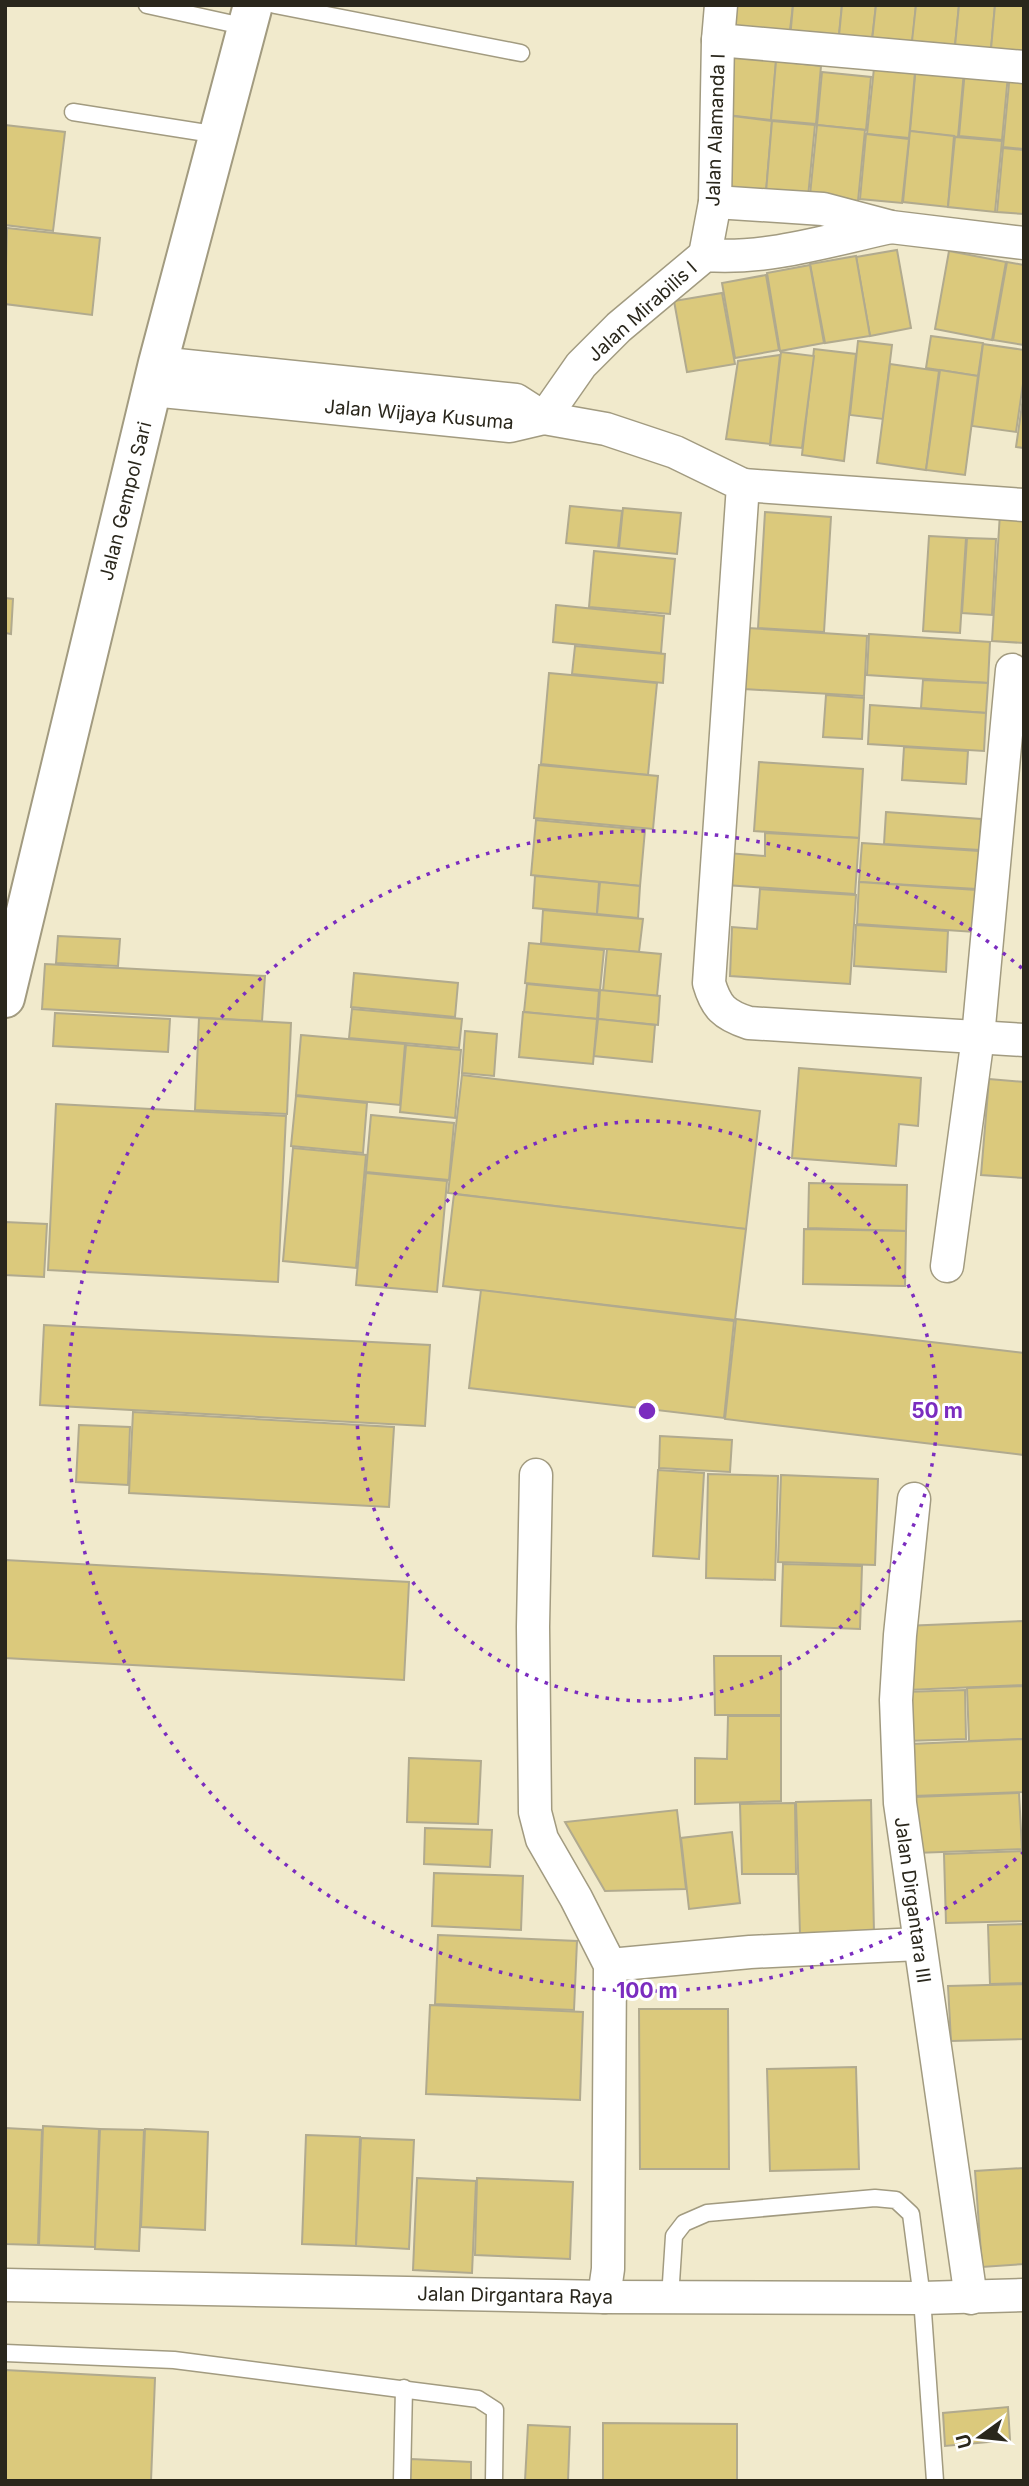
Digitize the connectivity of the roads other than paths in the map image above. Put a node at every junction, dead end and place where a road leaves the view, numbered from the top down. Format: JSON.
{"nodes":[{"id":1,"x":147,"y":5,"type":"edge"},
{"id":2,"x":721,"y":5,"type":"edge"},
{"id":3,"x":258,"y":13,"type":"edge"},
{"id":4,"x":718,"y":40,"type":"junction"},
{"id":5,"x":521,"y":53,"type":"dead end"},
{"id":6,"x":1024,"y":67,"type":"edge"},
{"id":7,"x":73,"y":112,"type":"dead end"},
{"id":8,"x":219,"y":135,"type":"junction"},
{"id":9,"x":715,"y":202,"type":"junction"},
{"id":10,"x":891,"y":228,"type":"junction"},
{"id":11,"x":1024,"y":243,"type":"edge"},
{"id":12,"x":705,"y":255,"type":"junction"},
{"id":13,"x":155,"y":376,"type":"junction"},
{"id":14,"x":544,"y":418,"type":"junction"},
{"id":15,"x":743,"y":485,"type":"junction"},
{"id":16,"x":1024,"y":505,"type":"edge"},
{"id":17,"x":1012,"y":670,"type":"dead end"},
{"id":18,"x":5,"y":998,"type":"edge"},
{"id":19,"x":978,"y":1037,"type":"junction"},
{"id":20,"x":1024,"y":1040,"type":"edge"},
{"id":21,"x":947,"y":1266,"type":"dead end"},
{"id":22,"x":536,"y":1475,"type":"dead end"},
{"id":23,"x":914,"y":1499,"type":"dead end"},
{"id":24,"x":919,"y":1944,"type":"junction"},
{"id":25,"x":610,"y":1965,"type":"junction"},
{"id":26,"x":5,"y":2285,"type":"edge"},
{"id":27,"x":1024,"y":2295,"type":"edge"},
{"id":28,"x":604,"y":2297,"type":"junction"},
{"id":29,"x":670,"y":2298,"type":"junction"},
{"id":30,"x":922,"y":2298,"type":"junction"},
{"id":31,"x":971,"y":2298,"type":"junction"},
{"id":32,"x":5,"y":2353,"type":"edge"},
{"id":33,"x":404,"y":2388,"type":"junction"},
{"id":34,"x":402,"y":2481,"type":"edge"},
{"id":35,"x":494,"y":2481,"type":"edge"},
{"id":36,"x":935,"y":2481,"type":"edge"}],
"edges":[{"from":1,"to":3,"type":"lane"},
{"from":2,"to":4,"type":"street","name":"Jalan Alamanda I"},
{"from":3,"to":5,"type":"lane"},
{"from":3,"to":8,"type":"street","name":"Jalan Gempol Sari"},
{"from":4,"to":6,"type":"street"},
{"from":4,"to":9,"type":"street","name":"Jalan Alamanda I"},
{"from":7,"to":8,"type":"lane"},
{"from":8,"to":13,"type":"street","name":"Jalan Gempol Sari"},
{"from":9,"to":10,"type":"street","name":"Jalan Mirabilis I"},
{"from":9,"to":12,"type":"street","name":"Jalan Alamanda I"},
{"from":10,"to":11,"type":"street","name":"Jalan Mirabilis I"},
{"from":10,"to":12,"type":"street","name":"Jalan Mirabilis I"},
{"from":12,"to":14,"type":"street","name":"Jalan Mirabilis I"},
{"from":13,"to":14,"type":"street","name":"Jalan Wijaya Kusuma"},
{"from":13,"to":18,"type":"street","name":"Jalan Gempol Sari"},
{"from":14,"to":15,"type":"street"},
{"from":15,"to":16,"type":"street"},
{"from":15,"to":19,"type":"street"},
{"from":17,"to":19,"type":"street"},
{"from":19,"to":20,"type":"street"},
{"from":19,"to":21,"type":"street"},
{"from":22,"to":25,"type":"street"},
{"from":23,"to":24,"type":"street","name":"Jalan Dirgantara III"},
{"from":24,"to":25,"type":"street"},
{"from":24,"to":31,"type":"street","name":"Jalan Dirgantara III"},
{"from":25,"to":28,"type":"street"},
{"from":26,"to":28,"type":"street","name":"Jalan Dirgantara Raya"},
{"from":27,"to":31,"type":"street","name":"Jalan Dirgantara Raya"},
{"from":28,"to":29,"type":"street","name":"Jalan Dirgantara Raya"},
{"from":29,"to":30,"type":"street","name":"Jalan Dirgantara Raya"},
{"from":29,"to":30,"type":"lane"},
{"from":30,"to":31,"type":"street","name":"Jalan Dirgantara Raya"},
{"from":30,"to":36,"type":"lane"},
{"from":32,"to":33,"type":"lane"},
{"from":33,"to":34,"type":"lane"},
{"from":33,"to":35,"type":"lane"}]}
